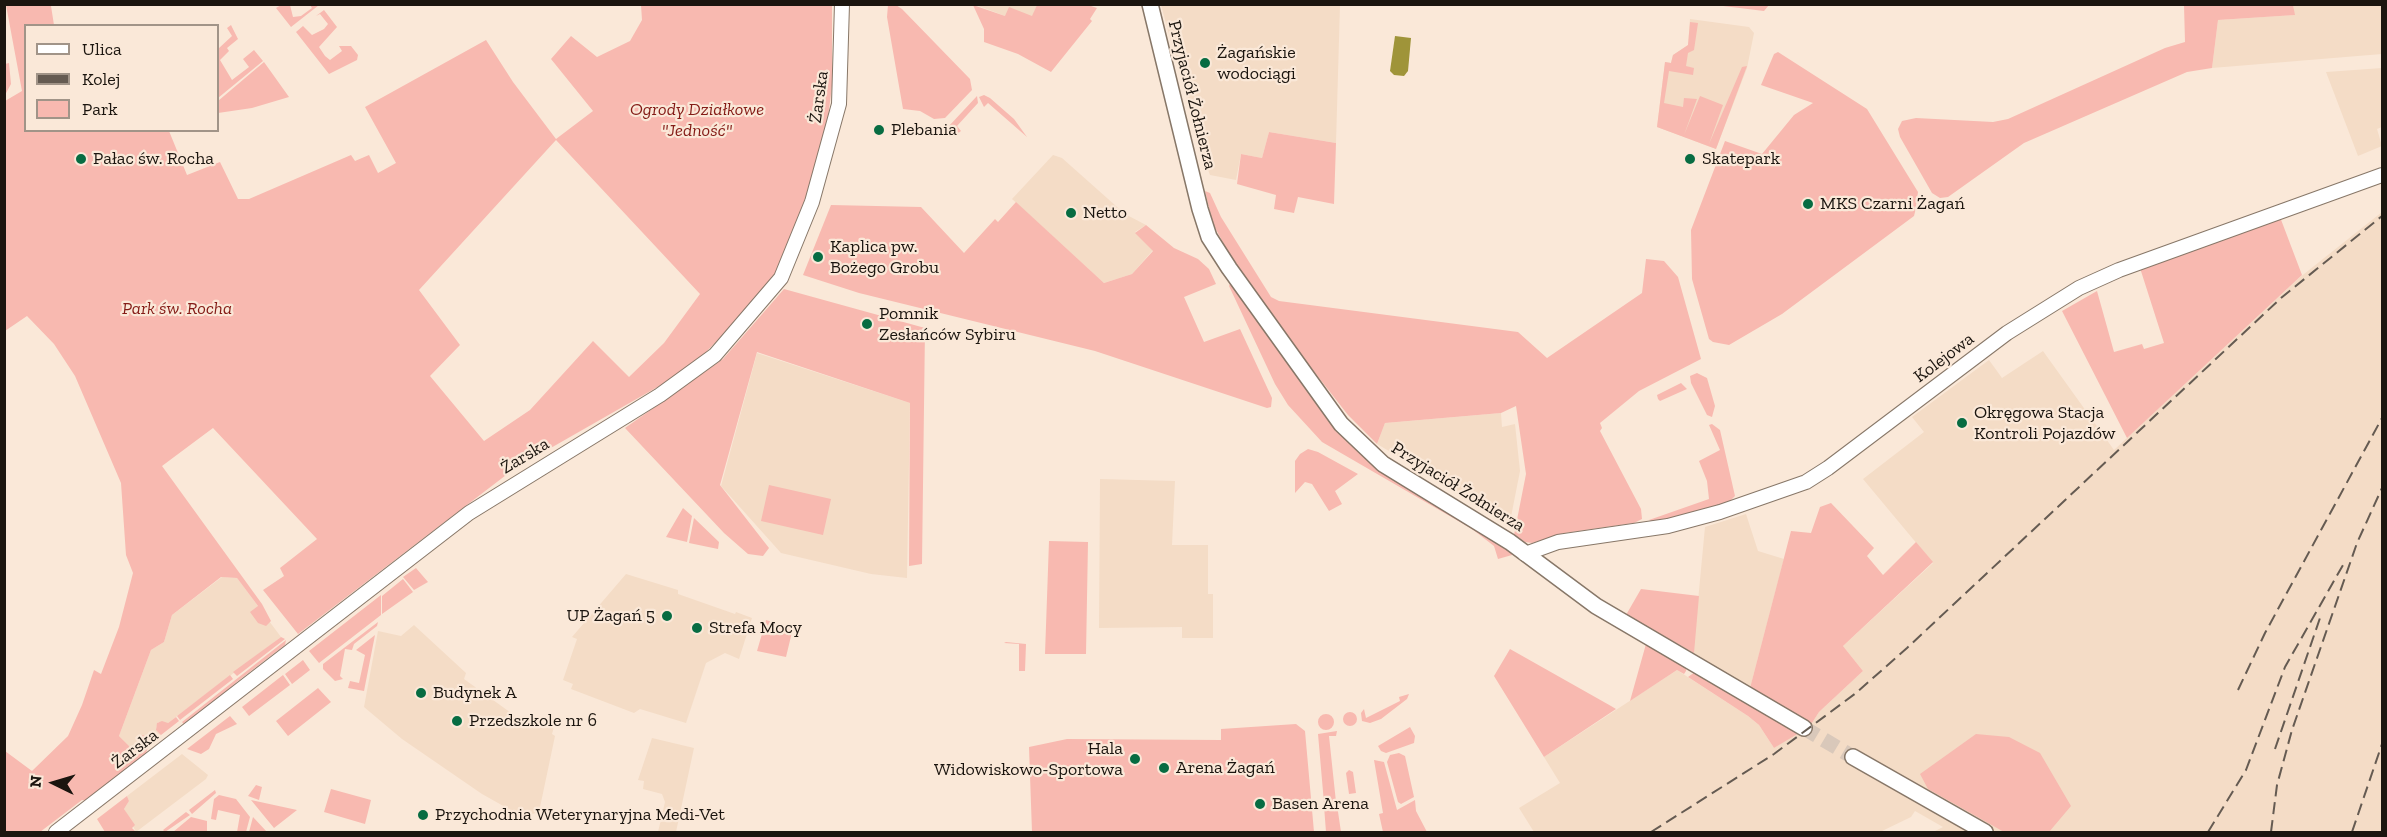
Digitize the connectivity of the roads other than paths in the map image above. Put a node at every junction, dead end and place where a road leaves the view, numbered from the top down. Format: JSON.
{"nodes":[{"id":1,"x":842,"y":4,"type":"edge"},
{"id":2,"x":1150,"y":4,"type":"edge"},
{"id":3,"x":2382,"y":174,"type":"edge"},
{"id":4,"x":1525,"y":554,"type":"junction"},
{"id":5,"x":1804,"y":728,"type":"tunnel mouth"},
{"id":6,"x":1853,"y":757,"type":"tunnel mouth"},
{"id":7,"x":56,"y":832,"type":"edge"},
{"id":8,"x":1985,"y":832,"type":"edge"}],
"edges":[{"from":1,"to":7,"type":"street","name":"Żarska"},
{"from":2,"to":4,"type":"main road","name":"Przyjaciół Żołnierza"},
{"from":3,"to":4,"type":"street","name":"Kolejowa"},
{"from":4,"to":5,"type":"main road","name":"Przyjaciół Żołnierza"},
{"from":6,"to":8,"type":"main road"}]}
